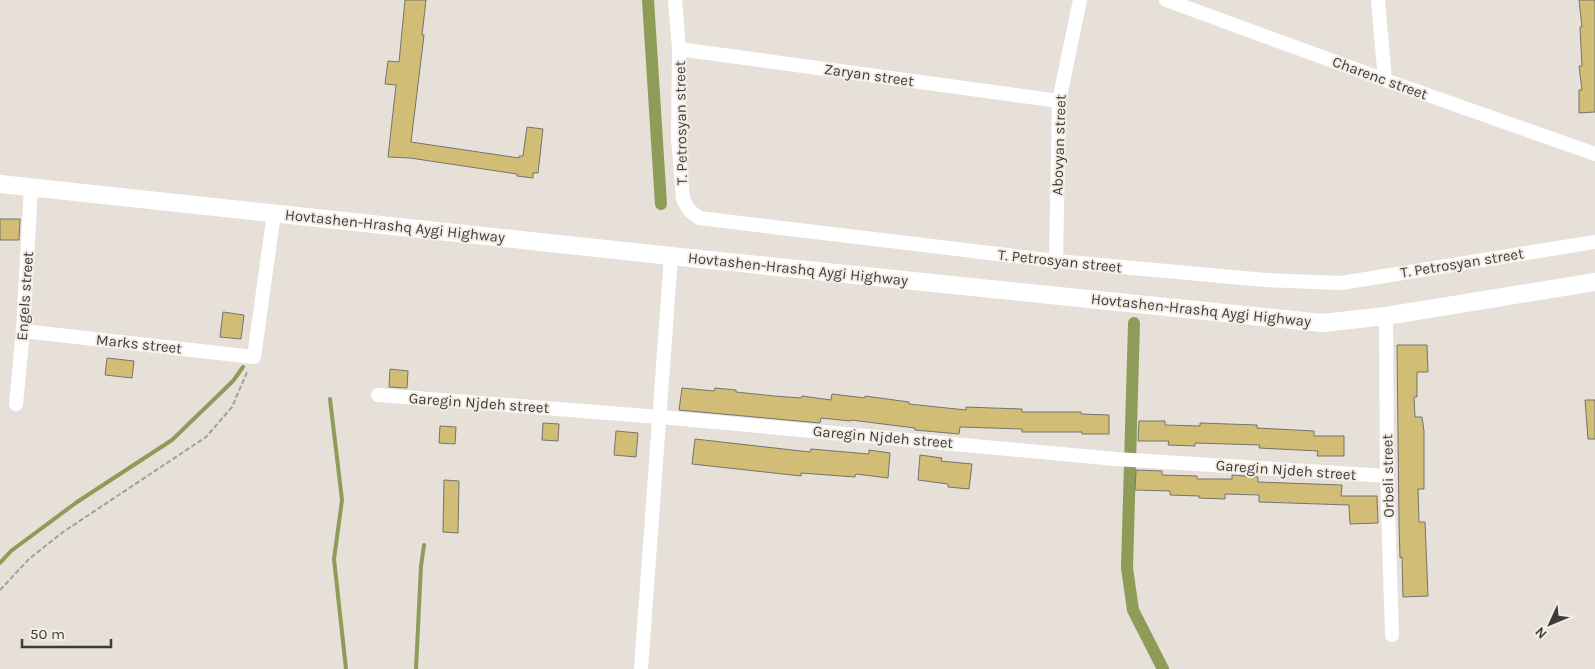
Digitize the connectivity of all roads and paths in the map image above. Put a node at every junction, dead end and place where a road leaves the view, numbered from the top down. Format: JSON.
{"nodes":[{"id":1,"x":675,"y":0,"type":"edge"},
{"id":2,"x":1080,"y":0,"type":"edge"},
{"id":3,"x":1166,"y":0,"type":"edge"},
{"id":4,"x":1378,"y":0,"type":"edge"},
{"id":5,"x":679,"y":49,"type":"junction"},
{"id":6,"x":1384,"y":80,"type":"junction"},
{"id":7,"x":1059,"y":101,"type":"junction"},
{"id":8,"x":1595,"y":154,"type":"edge"},
{"id":9,"x":0,"y":184,"type":"edge"},
{"id":10,"x":31,"y":188,"type":"junction"},
{"id":11,"x":274,"y":213,"type":"junction"},
{"id":12,"x":1595,"y":242,"type":"edge"},
{"id":13,"x":671,"y":256,"type":"junction"},
{"id":14,"x":1056,"y":261,"type":"junction"},
{"id":15,"x":1595,"y":282,"type":"edge"},
{"id":16,"x":1386,"y":316,"type":"junction"},
{"id":17,"x":23,"y":331,"type":"junction"},
{"id":18,"x":254,"y":357,"type":"junction"},
{"id":19,"x":378,"y":395,"type":"dead end"},
{"id":20,"x":16,"y":404,"type":"dead end"},
{"id":21,"x":660,"y":417,"type":"junction"},
{"id":22,"x":1387,"y":476,"type":"junction"},
{"id":23,"x":0,"y":590,"type":"edge"},
{"id":24,"x":1392,"y":635,"type":"dead end"},
{"id":25,"x":641,"y":669,"type":"edge"}],
"edges":[{"from":1,"to":5,"type":"street","name":"T. Petrosyan street"},
{"from":2,"to":7,"type":"street","name":"Abovyan street"},
{"from":3,"to":6,"type":"street","name":"Charenc street"},
{"from":4,"to":6,"type":"street"},
{"from":5,"to":7,"type":"street","name":"Zaryan street"},
{"from":5,"to":14,"type":"street","name":"T. Petrosyan street"},
{"from":6,"to":8,"type":"street","name":"Charenc street"},
{"from":7,"to":14,"type":"street","name":"Abovyan street"},
{"from":9,"to":10,"type":"street","name":"Hovtashen-Hrashq Aygi Highway"},
{"from":10,"to":11,"type":"street","name":"Hovtashen-Hrashq Aygi Highway"},
{"from":10,"to":17,"type":"street","name":"Engels street"},
{"from":11,"to":13,"type":"street","name":"Hovtashen-Hrashq Aygi Highway"},
{"from":11,"to":18,"type":"street"},
{"from":12,"to":14,"type":"street","name":"T. Petrosyan street"},
{"from":13,"to":16,"type":"street","name":"Hovtashen-Hrashq Aygi Highway"},
{"from":13,"to":21,"type":"street"},
{"from":15,"to":16,"type":"street","name":"Hovtashen-Hrashq Aygi Highway"},
{"from":16,"to":22,"type":"street","name":"Orbeli street"},
{"from":17,"to":18,"type":"street","name":"Marks street"},
{"from":17,"to":20,"type":"street","name":"Engels street"},
{"from":18,"to":23,"type":"path"},
{"from":19,"to":21,"type":"street","name":"Garegin Njdeh street"},
{"from":21,"to":22,"type":"street","name":"Garegin Njdeh street"},
{"from":21,"to":25,"type":"street"},
{"from":22,"to":24,"type":"street","name":"Orbeli street"}]}
